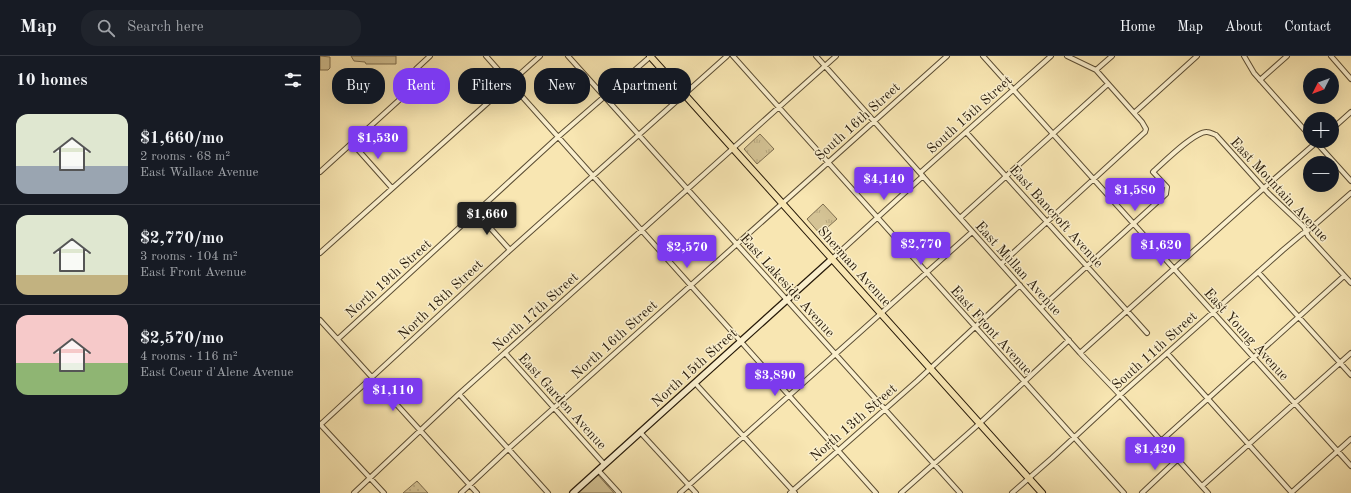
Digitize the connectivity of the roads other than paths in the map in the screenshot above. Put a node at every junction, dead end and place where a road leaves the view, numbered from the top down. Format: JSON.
{"nodes":[{"id":1,"x":430,"y":56,"type":"edge"},
{"id":2,"x":486,"y":56,"type":"edge"},
{"id":3,"x":540,"y":56,"type":"edge"},
{"id":4,"x":568,"y":56,"type":"edge"},
{"id":5,"x":650,"y":56,"type":"edge"},
{"id":6,"x":727,"y":56,"type":"edge"},
{"id":7,"x":733,"y":56,"type":"edge"},
{"id":8,"x":816,"y":56,"type":"edge"},
{"id":9,"x":836,"y":56,"type":"edge"},
{"id":10,"x":947,"y":56,"type":"edge"},
{"id":11,"x":983,"y":56,"type":"edge"},
{"id":12,"x":1051,"y":56,"type":"edge"},
{"id":13,"x":1066,"y":56,"type":"edge"},
{"id":14,"x":1112,"y":56,"type":"edge"},
{"id":15,"x":1197,"y":56,"type":"edge"},
{"id":16,"x":1244,"y":56,"type":"edge"},
{"id":17,"x":1287,"y":56,"type":"edge"},
{"id":18,"x":1331,"y":56,"type":"edge"},
{"id":19,"x":825,"y":66,"type":"junction"},
{"id":20,"x":497,"y":68,"type":"edge"},
{"id":21,"x":637,"y":68,"type":"edge"},
{"id":22,"x":661,"y":68,"type":"edge"},
{"id":23,"x":526,"y":69,"type":"edge"},
{"id":24,"x":1096,"y":70,"type":"junction"},
{"id":25,"x":1351,"y":79,"type":"edge"},
{"id":26,"x":1260,"y":80,"type":"junction"},
{"id":27,"x":1108,"y":84,"type":"junction"},
{"id":28,"x":691,"y":88,"type":"edge"},
{"id":29,"x":598,"y":90,"type":"edge"},
{"id":30,"x":1013,"y":90,"type":"junction"},
{"id":31,"x":526,"y":101,"type":"edge"},
{"id":32,"x":598,"y":102,"type":"edge"},
{"id":33,"x":691,"y":102,"type":"edge"},
{"id":34,"x":486,"y":104,"type":"edge"},
{"id":35,"x":610,"y":104,"type":"edge"},
{"id":36,"x":672,"y":104,"type":"edge"},
{"id":37,"x":778,"y":108,"type":"junction"},
{"id":38,"x":1134,"y":112,"type":"junction"},
{"id":39,"x":1351,"y":112,"type":"edge"},
{"id":40,"x":874,"y":121,"type":"junction"},
{"id":41,"x":1339,"y":123,"type":"edge"},
{"id":42,"x":1303,"y":128,"type":"edge"},
{"id":43,"x":966,"y":132,"type":"junction"},
{"id":44,"x":638,"y":134,"type":"junction"},
{"id":45,"x":1053,"y":134,"type":"junction"},
{"id":46,"x":558,"y":138,"type":"junction"},
{"id":47,"x":352,"y":143,"type":"junction"},
{"id":48,"x":733,"y":148,"type":"junction"},
{"id":49,"x":1310,"y":148,"type":"edge"},
{"id":50,"x":1322,"y":148,"type":"edge"},
{"id":51,"x":828,"y":163,"type":"junction"},
{"id":52,"x":320,"y":172,"type":"edge"},
{"id":53,"x":922,"y":175,"type":"junction"},
{"id":54,"x":592,"y":176,"type":"junction"},
{"id":55,"x":1006,"y":177,"type":"junction"},
{"id":56,"x":1093,"y":179,"type":"junction"},
{"id":57,"x":1351,"y":181,"type":"edge"},
{"id":58,"x":392,"y":188,"type":"junction"},
{"id":59,"x":1264,"y":188,"type":"junction"},
{"id":60,"x":687,"y":189,"type":"junction"},
{"id":61,"x":1351,"y":193,"type":"edge"},
{"id":62,"x":783,"y":203,"type":"junction"},
{"id":63,"x":476,"y":212,"type":"junction"},
{"id":64,"x":878,"y":217,"type":"junction"},
{"id":65,"x":960,"y":218,"type":"junction"},
{"id":66,"x":1047,"y":222,"type":"junction"},
{"id":67,"x":1134,"y":224,"type":"junction"},
{"id":68,"x":641,"y":230,"type":"junction"},
{"id":69,"x":972,"y":232,"type":"junction"},
{"id":70,"x":1306,"y":232,"type":"junction"},
{"id":71,"x":737,"y":245,"type":"junction"},
{"id":72,"x":510,"y":250,"type":"junction"},
{"id":73,"x":320,"y":253,"type":"edge"},
{"id":74,"x":832,"y":259,"type":"junction"},
{"id":75,"x":1001,"y":264,"type":"junction"},
{"id":76,"x":1087,"y":266,"type":"junction"},
{"id":77,"x":1174,"y":269,"type":"junction"},
{"id":78,"x":1258,"y":272,"type":"junction"},
{"id":79,"x":926,"y":273,"type":"junction"},
{"id":80,"x":1344,"y":276,"type":"junction"},
{"id":81,"x":1351,"y":283,"type":"edge"},
{"id":82,"x":1020,"y":285,"type":"junction"},
{"id":83,"x":691,"y":286,"type":"junction"},
{"id":84,"x":787,"y":300,"type":"junction"},
{"id":85,"x":1041,"y":308,"type":"junction"},
{"id":86,"x":1127,"y":311,"type":"junction"},
{"id":87,"x":1213,"y":312,"type":"junction"},
{"id":88,"x":881,"y":314,"type":"junction"},
{"id":89,"x":1299,"y":317,"type":"junction"},
{"id":90,"x":320,"y":320,"type":"edge"},
{"id":91,"x":975,"y":326,"type":"junction"},
{"id":92,"x":1147,"y":333,"type":"dead end"},
{"id":93,"x":338,"y":339,"type":"junction"},
{"id":94,"x":1069,"y":340,"type":"junction"},
{"id":95,"x":741,"y":341,"type":"junction"},
{"id":96,"x":504,"y":353,"type":"junction"},
{"id":97,"x":1080,"y":353,"type":"junction"},
{"id":98,"x":1167,"y":353,"type":"junction"},
{"id":99,"x":1351,"y":353,"type":"edge"},
{"id":100,"x":836,"y":355,"type":"junction"},
{"id":101,"x":1253,"y":358,"type":"junction"},
{"id":102,"x":1340,"y":363,"type":"junction"},
{"id":103,"x":930,"y":368,"type":"junction"},
{"id":104,"x":1351,"y":375,"type":"edge"},
{"id":105,"x":372,"y":377,"type":"junction"},
{"id":106,"x":1025,"y":382,"type":"junction"},
{"id":107,"x":695,"y":383,"type":"junction"},
{"id":108,"x":459,"y":394,"type":"junction"},
{"id":109,"x":1120,"y":395,"type":"junction"},
{"id":110,"x":790,"y":396,"type":"junction"},
{"id":111,"x":1208,"y":399,"type":"junction"},
{"id":112,"x":1294,"y":404,"type":"junction"},
{"id":113,"x":554,"y":408,"type":"junction"},
{"id":114,"x":885,"y":409,"type":"junction"},
{"id":115,"x":980,"y":423,"type":"junction"},
{"id":116,"x":320,"y":424,"type":"edge"},
{"id":117,"x":421,"y":431,"type":"junction"},
{"id":118,"x":640,"y":432,"type":"junction"},
{"id":119,"x":744,"y":436,"type":"junction"},
{"id":120,"x":1075,"y":438,"type":"junction"},
{"id":121,"x":1351,"y":439,"type":"edge"},
{"id":122,"x":1161,"y":441,"type":"junction"},
{"id":123,"x":1249,"y":444,"type":"junction"},
{"id":124,"x":508,"y":449,"type":"junction"},
{"id":125,"x":838,"y":450,"type":"junction"},
{"id":126,"x":1338,"y":451,"type":"junction"},
{"id":127,"x":1178,"y":459,"type":"junction"},
{"id":128,"x":604,"y":464,"type":"junction"},
{"id":129,"x":934,"y":464,"type":"junction"},
{"id":130,"x":1351,"y":466,"type":"edge"},
{"id":131,"x":598,"y":470,"type":"junction"},
{"id":132,"x":370,"y":478,"type":"junction"},
{"id":133,"x":1029,"y":479,"type":"junction"},
{"id":134,"x":470,"y":485,"type":"junction"},
{"id":135,"x":689,"y":485,"type":"junction"},
{"id":136,"x":1202,"y":486,"type":"junction"},
{"id":137,"x":793,"y":492,"type":"edge"},
{"id":138,"x":354,"y":493,"type":"edge"},
{"id":139,"x":384,"y":493,"type":"edge"},
{"id":140,"x":461,"y":493,"type":"edge"},
{"id":141,"x":477,"y":493,"type":"edge"},
{"id":142,"x":548,"y":493,"type":"edge"},
{"id":143,"x":573,"y":493,"type":"edge"},
{"id":144,"x":619,"y":493,"type":"edge"},
{"id":145,"x":680,"y":493,"type":"edge"},
{"id":146,"x":696,"y":493,"type":"edge"},
{"id":147,"x":876,"y":493,"type":"edge"},
{"id":148,"x":901,"y":493,"type":"edge"},
{"id":149,"x":960,"y":493,"type":"edge"},
{"id":150,"x":1012,"y":493,"type":"edge"},
{"id":151,"x":1042,"y":493,"type":"edge"},
{"id":152,"x":1124,"y":493,"type":"edge"},
{"id":153,"x":1142,"y":493,"type":"edge"},
{"id":154,"x":1208,"y":493,"type":"edge"},
{"id":155,"x":1292,"y":493,"type":"edge"}],
"edges":[{"from":1,"to":47,"type":"street"},
{"from":2,"to":20,"type":"street"},
{"from":3,"to":23,"type":"street"},
{"from":4,"to":29,"type":"street","name":"East Lakeside Avenue"},
{"from":5,"to":21,"type":"street","name":"North 19th Street"},
{"from":5,"to":22,"type":"main road","name":"Sherman Avenue"},
{"from":6,"to":28,"type":"street","name":"North 18th Street"},
{"from":7,"to":37,"type":"street","name":"East Front Avenue"},
{"from":8,"to":19,"type":"street","name":"East Mullan Avenue"},
{"from":9,"to":19,"type":"street","name":"North 17th Street"},
{"from":10,"to":40,"type":"street","name":"South 16th Street"},
{"from":11,"to":30,"type":"street","name":"East Young Avenue"},
{"from":12,"to":30,"type":"street","name":"South 15th Street"},
{"from":13,"to":24,"type":"street"},
{"from":14,"to":24,"type":"street"},
{"from":15,"to":38,"type":"street"},
{"from":16,"to":26,"type":"street"},
{"from":17,"to":26,"type":"street"},
{"from":18,"to":25,"type":"street"},
{"from":19,"to":37,"type":"street","name":"North 17th Street"},
{"from":19,"to":40,"type":"street","name":"East Mullan Avenue"},
{"from":24,"to":27,"type":"street"},
{"from":26,"to":42,"type":"street"},
{"from":27,"to":38,"type":"street"},
{"from":27,"to":45,"type":"street"},
{"from":30,"to":43,"type":"street","name":"South 15th Street"},
{"from":30,"to":45,"type":"street","name":"East Young Avenue"},
{"from":31,"to":46,"type":"street"},
{"from":32,"to":46,"type":"street","name":"North 19th Street"},
{"from":33,"to":48,"type":"main road","name":"Sherman Avenue"},
{"from":34,"to":58,"type":"street"},
{"from":35,"to":44,"type":"street","name":"East Lakeside Avenue"},
{"from":36,"to":44,"type":"street","name":"North 18th Street"},
{"from":37,"to":48,"type":"street","name":"North 17th Street"},
{"from":37,"to":51,"type":"street","name":"East Front Avenue"},
{"from":38,"to":56,"type":"street"},
{"from":39,"to":41,"type":"street"},
{"from":40,"to":51,"type":"street","name":"South 16th Street"},
{"from":40,"to":53,"type":"street","name":"East Mullan Avenue"},
{"from":43,"to":53,"type":"street","name":"South 15th Street"},
{"from":43,"to":55,"type":"street","name":"East Bancroft Avenue"},
{"from":44,"to":54,"type":"street","name":"North 18th Street"},
{"from":44,"to":60,"type":"street","name":"East Lakeside Avenue"},
{"from":45,"to":55,"type":"street"},
{"from":45,"to":56,"type":"street","name":"East Young Avenue"},
{"from":46,"to":54,"type":"street"},
{"from":46,"to":63,"type":"street","name":"North 19th Street"},
{"from":47,"to":52,"type":"street"},
{"from":47,"to":58,"type":"street"},
{"from":48,"to":60,"type":"street","name":"North 17th Street"},
{"from":48,"to":62,"type":"main road","name":"Sherman Avenue"},
{"from":49,"to":59,"type":"street"},
{"from":50,"to":57,"type":"street"},
{"from":51,"to":62,"type":"street","name":"South 16th Street"},
{"from":51,"to":64,"type":"street","name":"East Front Avenue"},
{"from":53,"to":64,"type":"street","name":"South 15th Street"},
{"from":53,"to":65,"type":"street","name":"East Mullan Avenue"},
{"from":54,"to":68,"type":"street"},
{"from":54,"to":72,"type":"street","name":"North 18th Street"},
{"from":55,"to":65,"type":"street"},
{"from":55,"to":66,"type":"street","name":"East Bancroft Avenue"},
{"from":56,"to":66,"type":"street"},
{"from":56,"to":67,"type":"street","name":"East Young Avenue"},
{"from":58,"to":73,"type":"street"},
{"from":59,"to":67,"type":"street","name":"East Mountain Avenue"},
{"from":59,"to":70,"type":"street","name":"East Mountain Avenue"},
{"from":59,"to":77,"type":"street"},
{"from":60,"to":68,"type":"street","name":"North 17th Street"},
{"from":60,"to":71,"type":"street","name":"East Lakeside Avenue"},
{"from":61,"to":70,"type":"street","name":"South 11th Street"},
{"from":62,"to":71,"type":"street","name":"North 16th Street"},
{"from":62,"to":74,"type":"main road","name":"Sherman Avenue"},
{"from":63,"to":72,"type":"street"},
{"from":63,"to":93,"type":"street","name":"North 19th Street"},
{"from":64,"to":74,"type":"street","name":"South 15th Street"},
{"from":64,"to":79,"type":"street","name":"East Front Avenue"},
{"from":65,"to":69,"type":"street","name":"East Mullan Avenue"},
{"from":66,"to":75,"type":"street"},
{"from":66,"to":76,"type":"street","name":"East Bancroft Avenue"},
{"from":67,"to":76,"type":"street"},
{"from":67,"to":77,"type":"street","name":"East Young Avenue"},
{"from":68,"to":83,"type":"street"},
{"from":68,"to":96,"type":"street","name":"North 17th Street"},
{"from":69,"to":75,"type":"street","name":"East Mullan Avenue"},
{"from":69,"to":79,"type":"street"},
{"from":70,"to":78,"type":"street","name":"South 11th Street"},
{"from":70,"to":80,"type":"street","name":"East Mountain Avenue"},
{"from":71,"to":83,"type":"street","name":"North 16th Street"},
{"from":71,"to":84,"type":"street","name":"East Lakeside Avenue"},
{"from":72,"to":105,"type":"street","name":"North 18th Street"},
{"from":74,"to":84,"type":"main road","name":"North 15th Street"},
{"from":74,"to":88,"type":"main road","name":"Sherman Avenue"},
{"from":75,"to":82,"type":"street","name":"East Mullan Avenue"},
{"from":76,"to":85,"type":"street"},
{"from":76,"to":86,"type":"street","name":"East Bancroft Avenue"},
{"from":77,"to":86,"type":"street"},
{"from":77,"to":87,"type":"street","name":"East Young Avenue"},
{"from":78,"to":87,"type":"street","name":"South 11th Street"},
{"from":78,"to":89,"type":"street"},
{"from":79,"to":88,"type":"street"},
{"from":79,"to":91,"type":"street","name":"East Front Avenue"},
{"from":80,"to":81,"type":"street","name":"East Mountain Avenue"},
{"from":80,"to":89,"type":"street"},
{"from":82,"to":85,"type":"street","name":"East Mullan Avenue"},
{"from":82,"to":91,"type":"street","name":"North 13th Street"},
{"from":83,"to":95,"type":"street"},
{"from":83,"to":113,"type":"street","name":"North 16th Street"},
{"from":84,"to":95,"type":"main road","name":"North 15th Street"},
{"from":84,"to":100,"type":"street","name":"East Lakeside Avenue"},
{"from":85,"to":94,"type":"street","name":"East Mullan Avenue"},
{"from":86,"to":92,"type":"street","name":"East Bancroft Avenue"},
{"from":86,"to":97,"type":"street"},
{"from":87,"to":98,"type":"street","name":"South 11th Street"},
{"from":87,"to":101,"type":"street","name":"East Young Avenue"},
{"from":88,"to":100,"type":"street"},
{"from":88,"to":103,"type":"main road","name":"Sherman Avenue"},
{"from":89,"to":101,"type":"street"},
{"from":89,"to":102,"type":"street"},
{"from":90,"to":93,"type":"street"},
{"from":91,"to":103,"type":"street","name":"North 13th Street"},
{"from":91,"to":106,"type":"street","name":"East Front Avenue"},
{"from":93,"to":105,"type":"street"},
{"from":94,"to":97,"type":"street","name":"East Mullan Avenue"},
{"from":94,"to":106,"type":"street"},
{"from":95,"to":107,"type":"main road","name":"North 15th Street"},
{"from":95,"to":110,"type":"street"},
{"from":96,"to":108,"type":"street","name":"North 17th Street"},
{"from":96,"to":113,"type":"street","name":"East Garden Avenue"},
{"from":97,"to":109,"type":"street","name":"East Mullan Avenue"},
{"from":98,"to":109,"type":"street","name":"South 11th Street"},
{"from":98,"to":111,"type":"street"},
{"from":99,"to":102,"type":"street"},
{"from":100,"to":110,"type":"street"},
{"from":100,"to":114,"type":"street","name":"East Lakeside Avenue"},
{"from":101,"to":111,"type":"street"},
{"from":101,"to":112,"type":"street","name":"East Young Avenue"},
{"from":102,"to":104,"type":"street"},
{"from":102,"to":112,"type":"street"},
{"from":103,"to":114,"type":"street","name":"North 13th Street"},
{"from":103,"to":115,"type":"main road","name":"Sherman Avenue"},
{"from":105,"to":116,"type":"street","name":"North 18th Street"},
{"from":105,"to":117,"type":"street"},
{"from":106,"to":115,"type":"street"},
{"from":106,"to":120,"type":"street","name":"East Front Avenue"},
{"from":107,"to":118,"type":"main road","name":"North 15th Street"},
{"from":107,"to":119,"type":"street"},
{"from":108,"to":117,"type":"street","name":"North 17th Street"},
{"from":108,"to":124,"type":"street"},
{"from":109,"to":120,"type":"street","name":"South 11th Street"},
{"from":109,"to":122,"type":"street","name":"East Mullan Avenue"},
{"from":110,"to":119,"type":"street"},
{"from":110,"to":125,"type":"street"},
{"from":111,"to":122,"type":"street"},
{"from":111,"to":123,"type":"street"},
{"from":112,"to":123,"type":"street"},
{"from":112,"to":126,"type":"street","name":"East Young Avenue"},
{"from":113,"to":124,"type":"street","name":"North 16th Street"},
{"from":113,"to":128,"type":"street","name":"East Garden Avenue"},
{"from":114,"to":125,"type":"street","name":"North 13th Street"},
{"from":114,"to":129,"type":"street","name":"East Lakeside Avenue"},
{"from":115,"to":129,"type":"street"},
{"from":115,"to":133,"type":"main road","name":"Sherman Avenue"},
{"from":116,"to":132,"type":"street"},
{"from":117,"to":132,"type":"street","name":"North 17th Street"},
{"from":117,"to":134,"type":"street"},
{"from":118,"to":128,"type":"main road","name":"North 15th Street"},
{"from":118,"to":135,"type":"street"},
{"from":119,"to":135,"type":"street"},
{"from":119,"to":137,"type":"street"},
{"from":120,"to":133,"type":"street","name":"South 11th Street"},
{"from":120,"to":152,"type":"street","name":"East Front Avenue"},
{"from":121,"to":126,"type":"street"},
{"from":122,"to":127,"type":"street","name":"East Mullan Avenue"},
{"from":123,"to":136,"type":"street"},
{"from":123,"to":155,"type":"street"},
{"from":124,"to":134,"type":"street","name":"North 16th Street"},
{"from":124,"to":142,"type":"street"},
{"from":125,"to":137,"type":"street","name":"North 13th Street"},
{"from":125,"to":147,"type":"street"},
{"from":126,"to":130,"type":"street","name":"East Young Avenue"},
{"from":126,"to":155,"type":"street"},
{"from":127,"to":136,"type":"street","name":"East Mullan Avenue"},
{"from":127,"to":153,"type":"street"},
{"from":128,"to":131,"type":"main road","name":"North 15th Street"},
{"from":129,"to":148,"type":"street"},
{"from":129,"to":149,"type":"street","name":"East Lakeside Avenue"},
{"from":131,"to":143,"type":"main road","name":"North 15th Street"},
{"from":131,"to":144,"type":"street","name":"East Garden Avenue"},
{"from":132,"to":138,"type":"street","name":"North 17th Street"},
{"from":132,"to":139,"type":"street"},
{"from":133,"to":150,"type":"street","name":"South 11th Street"},
{"from":133,"to":151,"type":"main road","name":"Sherman Avenue"},
{"from":134,"to":140,"type":"street","name":"North 16th Street"},
{"from":134,"to":141,"type":"street"},
{"from":135,"to":145,"type":"street"},
{"from":135,"to":146,"type":"street"},
{"from":136,"to":154,"type":"street","name":"East Mullan Avenue"}]}
